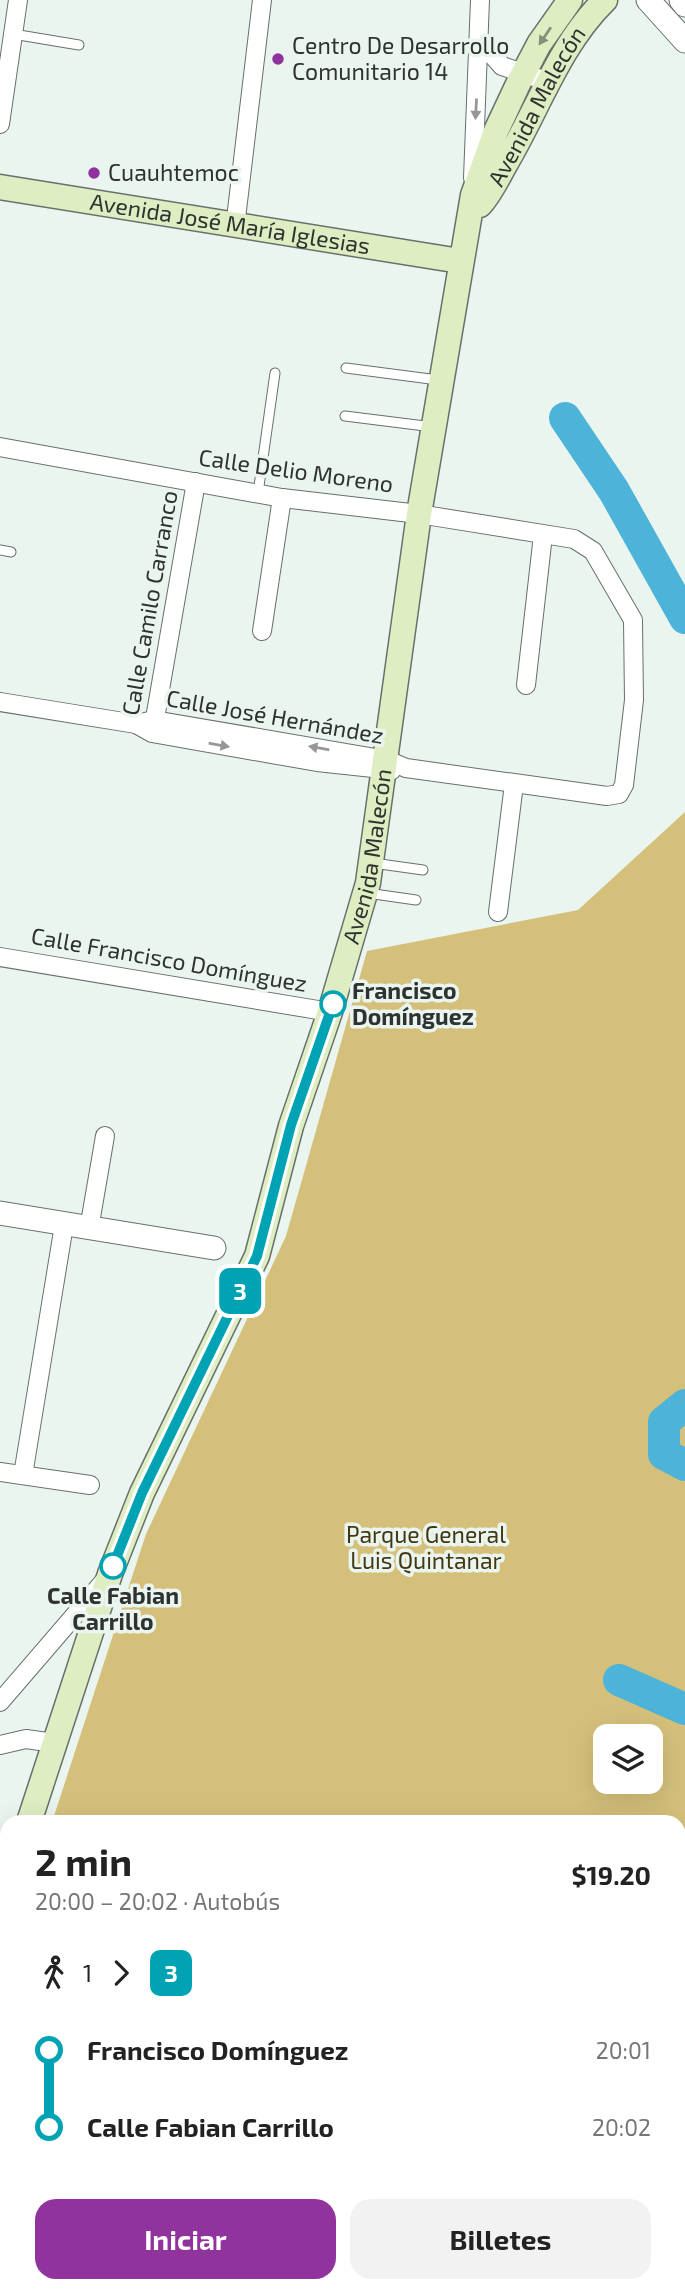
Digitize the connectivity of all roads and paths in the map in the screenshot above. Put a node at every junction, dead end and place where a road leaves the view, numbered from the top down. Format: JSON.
{"nodes":[{"id":1,"x":18,"y":0,"type":"edge"},
{"id":2,"x":262,"y":0,"type":"edge"},
{"id":3,"x":480,"y":0,"type":"edge"},
{"id":4,"x":570,"y":0,"type":"edge"},
{"id":5,"x":605,"y":0,"type":"edge"},
{"id":6,"x":648,"y":0,"type":"edge"},
{"id":7,"x":681,"y":0,"type":"edge"},
{"id":8,"x":685,"y":5,"type":"edge"},
{"id":9,"x":13,"y":34,"type":"junction"},
{"id":10,"x":480,"y":40,"type":"junction"},
{"id":11,"x":685,"y":41,"type":"edge"},
{"id":12,"x":79,"y":45,"type":"dead end"},
{"id":13,"x":523,"y":75,"type":"junction"},
{"id":14,"x":549,"y":82,"type":"junction"},
{"id":15,"x":0,"y":124,"type":"edge"},
{"id":16,"x":0,"y":187,"type":"edge"},
{"id":17,"x":471,"y":205,"type":"junction"},
{"id":18,"x":235,"y":226,"type":"junction"},
{"id":19,"x":460,"y":261,"type":"junction"},
{"id":20,"x":346,"y":368,"type":"dead end"},
{"id":21,"x":275,"y":373,"type":"dead end"},
{"id":22,"x":440,"y":380,"type":"junction"},
{"id":23,"x":345,"y":416,"type":"dead end"},
{"id":24,"x":433,"y":427,"type":"junction"},
{"id":25,"x":0,"y":447,"type":"edge"},
{"id":26,"x":196,"y":482,"type":"junction"},
{"id":27,"x":258,"y":493,"type":"junction"},
{"id":28,"x":282,"y":498,"type":"junction"},
{"id":29,"x":419,"y":514,"type":"junction"},
{"id":30,"x":543,"y":535,"type":"junction"},
{"id":31,"x":0,"y":550,"type":"edge"},
{"id":32,"x":11,"y":552,"type":"dead end"},
{"id":33,"x":262,"y":631,"type":"dead end"},
{"id":34,"x":526,"y":685,"type":"dead end"},
{"id":35,"x":634,"y":700,"type":"joint"},
{"id":36,"x":0,"y":702,"type":"edge"},
{"id":37,"x":153,"y":726,"type":"junction"},
{"id":38,"x":392,"y":766,"type":"junction"},
{"id":39,"x":514,"y":784,"type":"junction"},
{"id":40,"x":371,"y":863,"type":"junction"},
{"id":41,"x":423,"y":870,"type":"dead end"},
{"id":42,"x":365,"y":893,"type":"junction"},
{"id":43,"x":416,"y":900,"type":"dead end"},
{"id":44,"x":498,"y":912,"type":"dead end"},
{"id":45,"x":0,"y":957,"type":"edge"},
{"id":46,"x":330,"y":1012,"type":"junction"},
{"id":47,"x":105,"y":1136,"type":"dead end"},
{"id":48,"x":0,"y":1213,"type":"edge"},
{"id":49,"x":64,"y":1224,"type":"junction"},
{"id":50,"x":89,"y":1229,"type":"junction"},
{"id":51,"x":214,"y":1248,"type":"dead end"},
{"id":52,"x":0,"y":1472,"type":"edge"},
{"id":53,"x":23,"y":1475,"type":"junction"},
{"id":54,"x":90,"y":1485,"type":"dead end"},
{"id":55,"x":110,"y":1574,"type":"junction"},
{"id":56,"x":0,"y":1702,"type":"edge"},
{"id":57,"x":54,"y":1743,"type":"junction"},
{"id":58,"x":0,"y":1745,"type":"edge"},
{"id":59,"x":31,"y":1815,"type":"edge"},
{"id":60,"x":0,"y":1933,"type":"edge"},
{"id":61,"x":0,"y":1955,"type":"edge"}],
"edges":[{"from":1,"to":9,"type":"street"},
{"from":2,"to":18,"type":"street"},
{"from":3,"to":10,"type":"street"},
{"from":4,"to":13,"type":"main road","name":"Avenida Malecón","one_way":true},
{"from":5,"to":14,"type":"main road","name":"Avenida Malecón"},
{"from":6,"to":11,"type":"street"},
{"from":7,"to":8,"type":"street"},
{"from":9,"to":12,"type":"lane"},
{"from":9,"to":15,"type":"street"},
{"from":10,"to":13,"type":"street"},
{"from":10,"to":17,"type":"street","one_way":true},
{"from":13,"to":14,"type":"street"},
{"from":13,"to":17,"type":"main road","name":"Avenida Malecón"},
{"from":14,"to":17,"type":"main road","name":"Avenida Malecón"},
{"from":16,"to":18,"type":"main road","name":"Avenida José María Iglesias"},
{"from":17,"to":19,"type":"main road","name":"Avenida Malecón"},
{"from":18,"to":19,"type":"main road","name":"Avenida José María Iglesias"},
{"from":19,"to":22,"type":"main road","name":"Avenida Malecón"},
{"from":20,"to":22,"type":"lane"},
{"from":21,"to":27,"type":"lane"},
{"from":22,"to":24,"type":"main road","name":"Avenida Malecón"},
{"from":23,"to":24,"type":"lane"},
{"from":24,"to":29,"type":"main road","name":"Avenida Malecón"},
{"from":25,"to":26,"type":"street","name":"Calle Delio Moreno"},
{"from":26,"to":27,"type":"street","name":"Calle Delio Moreno"},
{"from":26,"to":37,"type":"street","name":"Calle Camilo Carranco"},
{"from":27,"to":28,"type":"street","name":"Calle Delio Moreno"},
{"from":28,"to":29,"type":"street","name":"Calle Delio Moreno"},
{"from":28,"to":33,"type":"street"},
{"from":29,"to":30,"type":"street","name":"Calle Delio Moreno"},
{"from":29,"to":38,"type":"main road","name":"Avenida Malecón"},
{"from":30,"to":34,"type":"street"},
{"from":30,"to":35,"type":"street","name":"Calle Delio Moreno"},
{"from":31,"to":32,"type":"lane"},
{"from":35,"to":39,"type":"street","name":"Calle José Hernández"},
{"from":36,"to":37,"type":"street","name":"Calle José Hernández"},
{"from":37,"to":38,"type":"street","name":"Calle José Hernández"},
{"from":38,"to":39,"type":"street","name":"Calle José Hernández"},
{"from":38,"to":40,"type":"main road","name":"Avenida Malecón"},
{"from":39,"to":44,"type":"street"},
{"from":40,"to":41,"type":"lane"},
{"from":40,"to":42,"type":"main road","name":"Avenida Malecón"},
{"from":42,"to":43,"type":"lane"},
{"from":42,"to":46,"type":"main road","name":"Avenida Malecón"},
{"from":45,"to":46,"type":"street","name":"Calle Francisco Domínguez"},
{"from":46,"to":55,"type":"main road","name":"Avenida Malecón"},
{"from":47,"to":50,"type":"street"},
{"from":48,"to":49,"type":"street"},
{"from":49,"to":50,"type":"street"},
{"from":49,"to":53,"type":"street"},
{"from":50,"to":51,"type":"street"},
{"from":52,"to":53,"type":"street"},
{"from":53,"to":54,"type":"street"},
{"from":55,"to":56,"type":"street"},
{"from":55,"to":57,"type":"main road","name":"Avenida Malecón"},
{"from":57,"to":58,"type":"street"},
{"from":57,"to":59,"type":"main road","name":"Avenida Malecón"},
{"from":60,"to":61,"type":"main road"}]}
